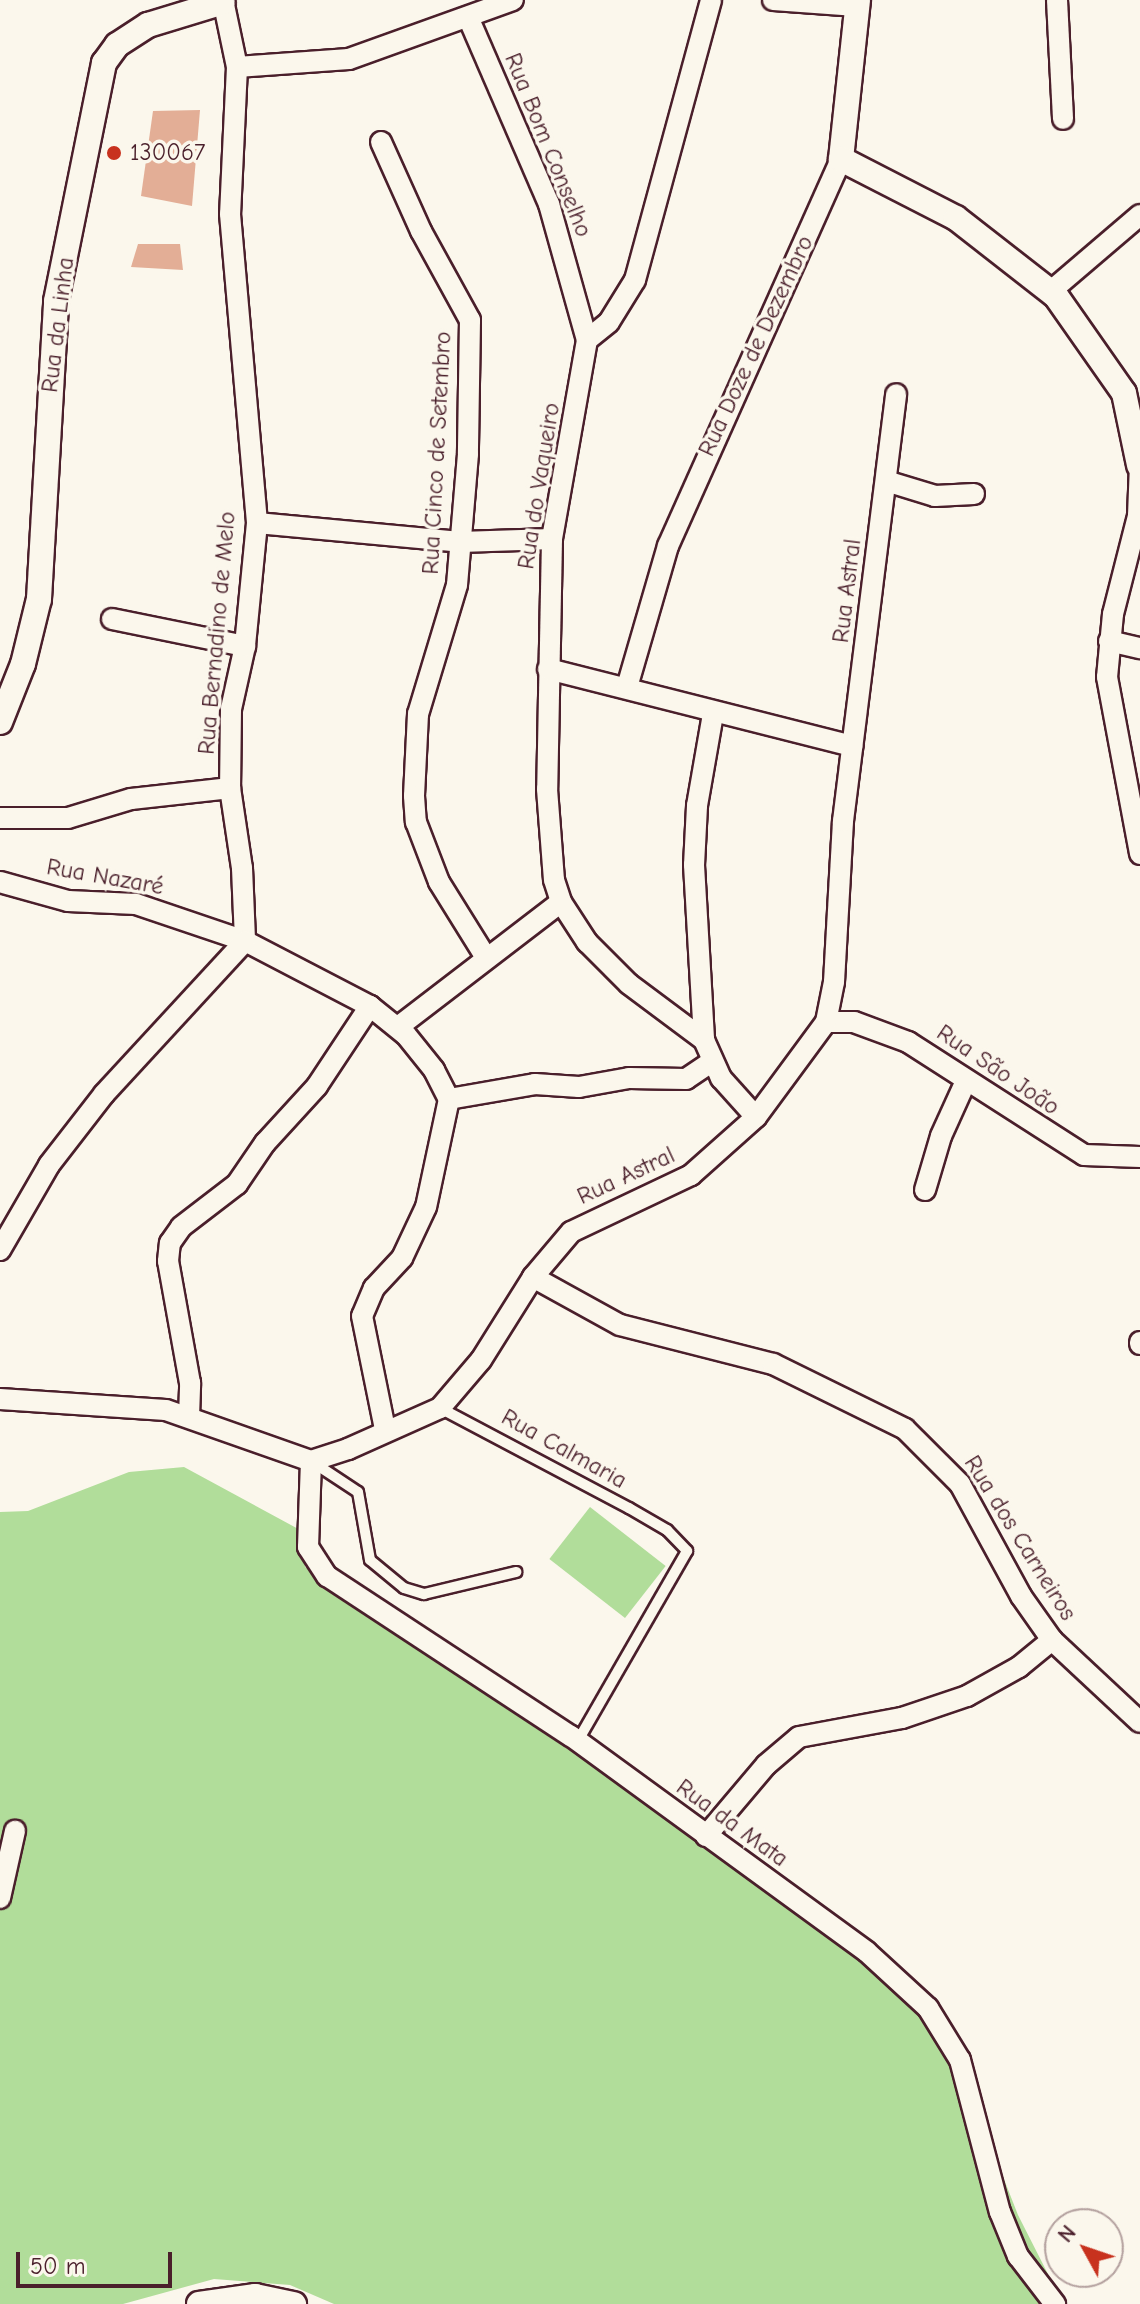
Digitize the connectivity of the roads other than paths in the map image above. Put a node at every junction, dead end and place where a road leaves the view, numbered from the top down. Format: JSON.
{"nodes":[{"id":1,"x":513,"y":0,"type":"edge"},
{"id":2,"x":711,"y":0,"type":"edge"},
{"id":3,"x":773,"y":0,"type":"edge"},
{"id":4,"x":1057,"y":0,"type":"edge"},
{"id":5,"x":223,"y":1,"type":"edge"},
{"id":6,"x":858,"y":3,"type":"edge"},
{"id":7,"x":468,"y":17,"type":"junction"},
{"id":8,"x":237,"y":67,"type":"junction"},
{"id":9,"x":1063,"y":119,"type":"dead end"},
{"id":10,"x":381,"y":142,"type":"dead end"},
{"id":11,"x":841,"y":159,"type":"junction"},
{"id":12,"x":1140,"y":215,"type":"edge"},
{"id":13,"x":1051,"y":291,"type":"junction"},
{"id":14,"x":587,"y":340,"type":"junction"},
{"id":15,"x":1124,"y":393,"type":"junction"},
{"id":16,"x":896,"y":394,"type":"dead end"},
{"id":17,"x":1140,"y":416,"type":"edge"},
{"id":18,"x":1140,"y":465,"type":"edge"},
{"id":19,"x":886,"y":481,"type":"junction"},
{"id":20,"x":974,"y":494,"type":"dead end"},
{"id":21,"x":257,"y":523,"type":"junction"},
{"id":22,"x":552,"y":539,"type":"junction"},
{"id":23,"x":460,"y":542,"type":"junction"},
{"id":24,"x":112,"y":619,"type":"dead end"},
{"id":25,"x":1109,"y":641,"type":"junction"},
{"id":26,"x":245,"y":646,"type":"junction"},
{"id":27,"x":1140,"y":648,"type":"edge"},
{"id":28,"x":548,"y":669,"type":"junction"},
{"id":29,"x":627,"y":687,"type":"junction"},
{"id":30,"x":713,"y":714,"type":"junction"},
{"id":31,"x":0,"y":722,"type":"edge"},
{"id":32,"x":852,"y":746,"type":"junction"},
{"id":33,"x":230,"y":788,"type":"junction"},
{"id":34,"x":0,"y":818,"type":"edge"},
{"id":35,"x":1140,"y":854,"type":"edge"},
{"id":36,"x":0,"y":882,"type":"edge"},
{"id":37,"x":561,"y":902,"type":"junction"},
{"id":38,"x":245,"y":941,"type":"junction"},
{"id":39,"x":485,"y":956,"type":"junction"},
{"id":40,"x":370,"y":1006,"type":"junction"},
{"id":41,"x":826,"y":1022,"type":"junction"},
{"id":42,"x":398,"y":1027,"type":"junction"},
{"id":43,"x":704,"y":1040,"type":"junction"},
{"id":44,"x":711,"y":1062,"type":"junction"},
{"id":45,"x":966,"y":1081,"type":"junction"},
{"id":46,"x":449,"y":1099,"type":"junction"},
{"id":47,"x":756,"y":1117,"type":"junction"},
{"id":48,"x":1140,"y":1157,"type":"edge"},
{"id":49,"x":925,"y":1190,"type":"dead end"},
{"id":50,"x":0,"y":1250,"type":"edge"},
{"id":51,"x":533,"y":1277,"type":"junction"},
{"id":52,"x":0,"y":1399,"type":"edge"},
{"id":53,"x":440,"y":1408,"type":"junction"},
{"id":54,"x":189,"y":1417,"type":"junction"},
{"id":55,"x":385,"y":1429,"type":"junction"},
{"id":56,"x":311,"y":1461,"type":"junction"},
{"id":57,"x":516,"y":1572,"type":"dead end"},
{"id":58,"x":1052,"y":1640,"type":"junction"},
{"id":59,"x":1140,"y":1722,"type":"edge"},
{"id":60,"x":577,"y":1742,"type":"junction"},
{"id":61,"x":15,"y":1831,"type":"dead end"},
{"id":62,"x":706,"y":1836,"type":"junction"},
{"id":63,"x":0,"y":1898,"type":"edge"},
{"id":64,"x":231,"y":2301,"type":"edge"},
{"id":65,"x":199,"y":2304,"type":"edge"},
{"id":66,"x":291,"y":2304,"type":"edge"},
{"id":67,"x":1055,"y":2304,"type":"edge"}],
"edges":[{"from":1,"to":7,"type":"street"},
{"from":2,"to":14,"type":"street"},
{"from":3,"to":6,"type":"street"},
{"from":4,"to":9,"type":"street"},
{"from":5,"to":8,"type":"street","name":"Rua Bernadino de Melo"},
{"from":5,"to":31,"type":"street","name":"Rua da Linha"},
{"from":6,"to":11,"type":"street","name":"Rua Doze de Dezembro"},
{"from":7,"to":8,"type":"street"},
{"from":7,"to":14,"type":"street","name":"Rua Bom Conselho"},
{"from":8,"to":21,"type":"street","name":"Rua Bernadino de Melo"},
{"from":10,"to":23,"type":"street","name":"Rua Cinco de Setembro"},
{"from":11,"to":13,"type":"street"},
{"from":11,"to":29,"type":"street","name":"Rua Doze de Dezembro"},
{"from":12,"to":13,"type":"street"},
{"from":13,"to":15,"type":"street"},
{"from":14,"to":22,"type":"street","name":"Rua do Vaqueiro"},
{"from":15,"to":17,"type":"street"},
{"from":15,"to":18,"type":"street"},
{"from":16,"to":19,"type":"street","name":"Rua Astral"},
{"from":18,"to":25,"type":"street"},
{"from":19,"to":20,"type":"street"},
{"from":19,"to":32,"type":"street","name":"Rua Astral"},
{"from":21,"to":23,"type":"street"},
{"from":21,"to":26,"type":"street","name":"Rua Bernadino de Melo"},
{"from":22,"to":23,"type":"street"},
{"from":22,"to":28,"type":"street","name":"Rua do Vaqueiro"},
{"from":23,"to":39,"type":"street","name":"Rua Cinco de Setembro"},
{"from":24,"to":26,"type":"street"},
{"from":25,"to":27,"type":"street"},
{"from":25,"to":35,"type":"street"},
{"from":26,"to":33,"type":"street","name":"Rua Bernadino de Melo"},
{"from":28,"to":29,"type":"street"},
{"from":28,"to":37,"type":"street","name":"Rua do Vaqueiro"},
{"from":29,"to":30,"type":"street"},
{"from":30,"to":32,"type":"street"},
{"from":30,"to":43,"type":"street"},
{"from":32,"to":41,"type":"street","name":"Rua Astral"},
{"from":33,"to":34,"type":"street"},
{"from":33,"to":38,"type":"street","name":"Rua Bernadino de Melo"},
{"from":36,"to":38,"type":"street","name":"Rua Nazaré"},
{"from":37,"to":39,"type":"street"},
{"from":37,"to":43,"type":"street","name":"Rua do Vaqueiro"},
{"from":38,"to":40,"type":"street"},
{"from":38,"to":50,"type":"street"},
{"from":39,"to":42,"type":"street"},
{"from":40,"to":42,"type":"street"},
{"from":40,"to":54,"type":"street"},
{"from":41,"to":45,"type":"street","name":"Rua São João"},
{"from":41,"to":47,"type":"street","name":"Rua Astral"},
{"from":42,"to":46,"type":"street"},
{"from":43,"to":44,"type":"street"},
{"from":44,"to":46,"type":"street"},
{"from":44,"to":47,"type":"street"},
{"from":45,"to":48,"type":"street","name":"Rua São João"},
{"from":45,"to":49,"type":"street"},
{"from":46,"to":55,"type":"street"},
{"from":47,"to":51,"type":"street","name":"Rua Astral"},
{"from":51,"to":53,"type":"street","name":"Rua Astral"},
{"from":51,"to":58,"type":"street","name":"Rua dos Carneiros"},
{"from":52,"to":54,"type":"street"},
{"from":53,"to":55,"type":"street","name":"Rua Astral"},
{"from":53,"to":60,"type":"lane","name":"Rua Calmaria"},
{"from":54,"to":56,"type":"street"},
{"from":55,"to":56,"type":"street","name":"Rua Astral"},
{"from":56,"to":57,"type":"lane"},
{"from":56,"to":60,"type":"street","name":"Rua da Mata"},
{"from":58,"to":59,"type":"street","name":"Rua dos Carneiros"},
{"from":58,"to":62,"type":"street"},
{"from":60,"to":62,"type":"street","name":"Rua da Mata"},
{"from":61,"to":63,"type":"street"},
{"from":62,"to":67,"type":"street","name":"Rua da Mata"},
{"from":64,"to":65,"type":"street"},
{"from":64,"to":66,"type":"street"}]}
